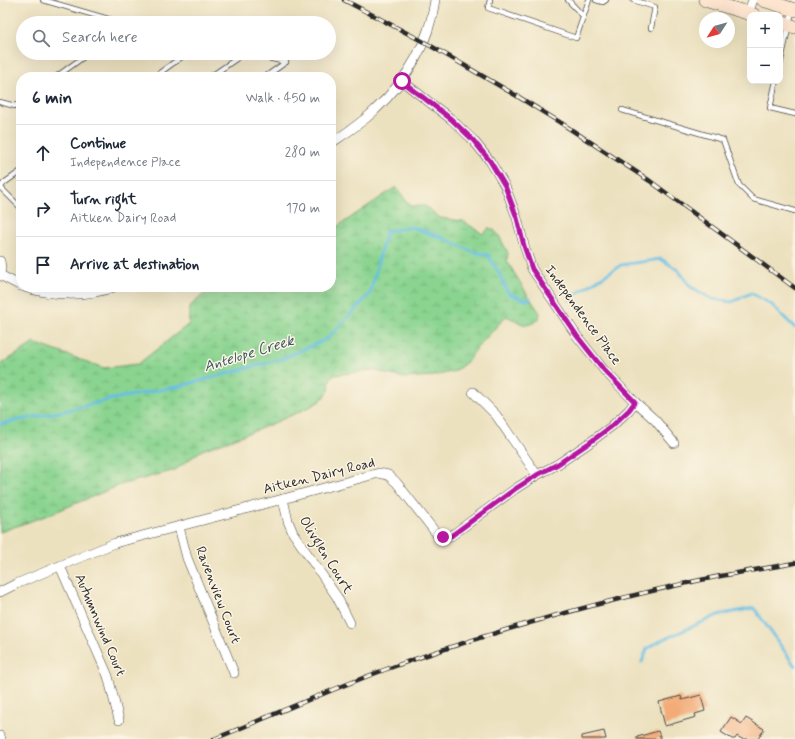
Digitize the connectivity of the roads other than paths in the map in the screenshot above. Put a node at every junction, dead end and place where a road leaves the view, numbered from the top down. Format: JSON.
{"nodes":[{"id":1,"x":43,"y":0,"type":"edge"},
{"id":2,"x":435,"y":0,"type":"edge"},
{"id":3,"x":490,"y":0,"type":"edge"},
{"id":4,"x":568,"y":0,"type":"edge"},
{"id":5,"x":589,"y":0,"type":"edge"},
{"id":6,"x":596,"y":0,"type":"edge"},
{"id":7,"x":606,"y":0,"type":"edge"},
{"id":8,"x":634,"y":0,"type":"edge"},
{"id":9,"x":705,"y":0,"type":"edge"},
{"id":10,"x":753,"y":0,"type":"edge"},
{"id":11,"x":763,"y":0,"type":"edge"},
{"id":12,"x":793,"y":9,"type":"edge"},
{"id":13,"x":751,"y":12,"type":"edge"},
{"id":14,"x":747,"y":13,"type":"edge"},
{"id":15,"x":98,"y":16,"type":"edge"},
{"id":16,"x":583,"y":16,"type":"junction"},
{"id":17,"x":788,"y":25,"type":"edge"},
{"id":18,"x":651,"y":28,"type":"dead end"},
{"id":19,"x":783,"y":52,"type":"edge"},
{"id":20,"x":79,"y":60,"type":"edge"},
{"id":21,"x":177,"y":60,"type":"edge"},
{"id":22,"x":235,"y":60,"type":"edge"},
{"id":23,"x":277,"y":60,"type":"edge"},
{"id":24,"x":63,"y":72,"type":"edge"},
{"id":25,"x":161,"y":72,"type":"edge"},
{"id":26,"x":217,"y":72,"type":"edge"},
{"id":27,"x":272,"y":72,"type":"edge"},
{"id":28,"x":402,"y":81,"type":"junction"},
{"id":29,"x":775,"y":84,"type":"edge"},
{"id":30,"x":0,"y":102,"type":"edge"},
{"id":31,"x":16,"y":105,"type":"edge"},
{"id":32,"x":622,"y":110,"type":"dead end"},
{"id":33,"x":795,"y":114,"type":"edge"},
{"id":34,"x":336,"y":140,"type":"edge"},
{"id":35,"x":16,"y":175,"type":"edge"},
{"id":36,"x":0,"y":187,"type":"edge"},
{"id":37,"x":16,"y":203,"type":"edge"},
{"id":38,"x":795,"y":211,"type":"edge"},
{"id":39,"x":0,"y":261,"type":"edge"},
{"id":40,"x":0,"y":274,"type":"edge"},
{"id":41,"x":16,"y":283,"type":"edge"},
{"id":42,"x":46,"y":292,"type":"edge"},
{"id":43,"x":90,"y":292,"type":"edge"},
{"id":44,"x":472,"y":392,"type":"dead end"},
{"id":45,"x":635,"y":402,"type":"junction"},
{"id":46,"x":674,"y":443,"type":"dead end"},
{"id":47,"x":537,"y":475,"type":"junction"},
{"id":48,"x":283,"y":499,"type":"junction"},
{"id":49,"x":179,"y":527,"type":"junction"},
{"id":50,"x":60,"y":566,"type":"junction"},
{"id":51,"x":0,"y":592,"type":"edge"},
{"id":52,"x":350,"y":623,"type":"dead end"},
{"id":53,"x":234,"y":673,"type":"dead end"},
{"id":54,"x":119,"y":720,"type":"dead end"}],
"edges":[{"from":1,"to":15,"type":"lane"},
{"from":2,"to":28,"type":"street"},
{"from":3,"to":16,"type":"lane"},
{"from":4,"to":16,"type":"lane"},
{"from":5,"to":16,"type":"lane"},
{"from":6,"to":7,"type":"lane"},
{"from":8,"to":18,"type":"lane"},
{"from":9,"to":14,"type":"main road"},
{"from":10,"to":13,"type":"street"},
{"from":11,"to":12,"type":"main road"},
{"from":12,"to":17,"type":"lane"},
{"from":17,"to":19,"type":"lane"},
{"from":20,"to":24,"type":"lane"},
{"from":21,"to":25,"type":"lane"},
{"from":22,"to":26,"type":"lane"},
{"from":23,"to":27,"type":"lane"},
{"from":28,"to":34,"type":"street"},
{"from":28,"to":45,"type":"street","name":"Independence Place"},
{"from":29,"to":33,"type":"lane"},
{"from":30,"to":31,"type":"lane"},
{"from":32,"to":38,"type":"lane"},
{"from":35,"to":36,"type":"lane"},
{"from":36,"to":37,"type":"lane"},
{"from":39,"to":40,"type":"street"},
{"from":40,"to":41,"type":"street"},
{"from":42,"to":43,"type":"street"},
{"from":44,"to":47,"type":"street"},
{"from":45,"to":46,"type":"street","name":"Independence Place"},
{"from":45,"to":47,"type":"street","name":"Aitken Dairy Road"},
{"from":47,"to":48,"type":"street","name":"Aitken Dairy Road"},
{"from":48,"to":49,"type":"street","name":"Aitken Dairy Road"},
{"from":48,"to":52,"type":"street","name":"Olivglen Court"},
{"from":49,"to":50,"type":"street","name":"Aitken Dairy Road"},
{"from":49,"to":53,"type":"street","name":"Ravenview Court"},
{"from":50,"to":51,"type":"street","name":"Aitken Dairy Road"},
{"from":50,"to":54,"type":"street","name":"Autumnwind Court"}]}
